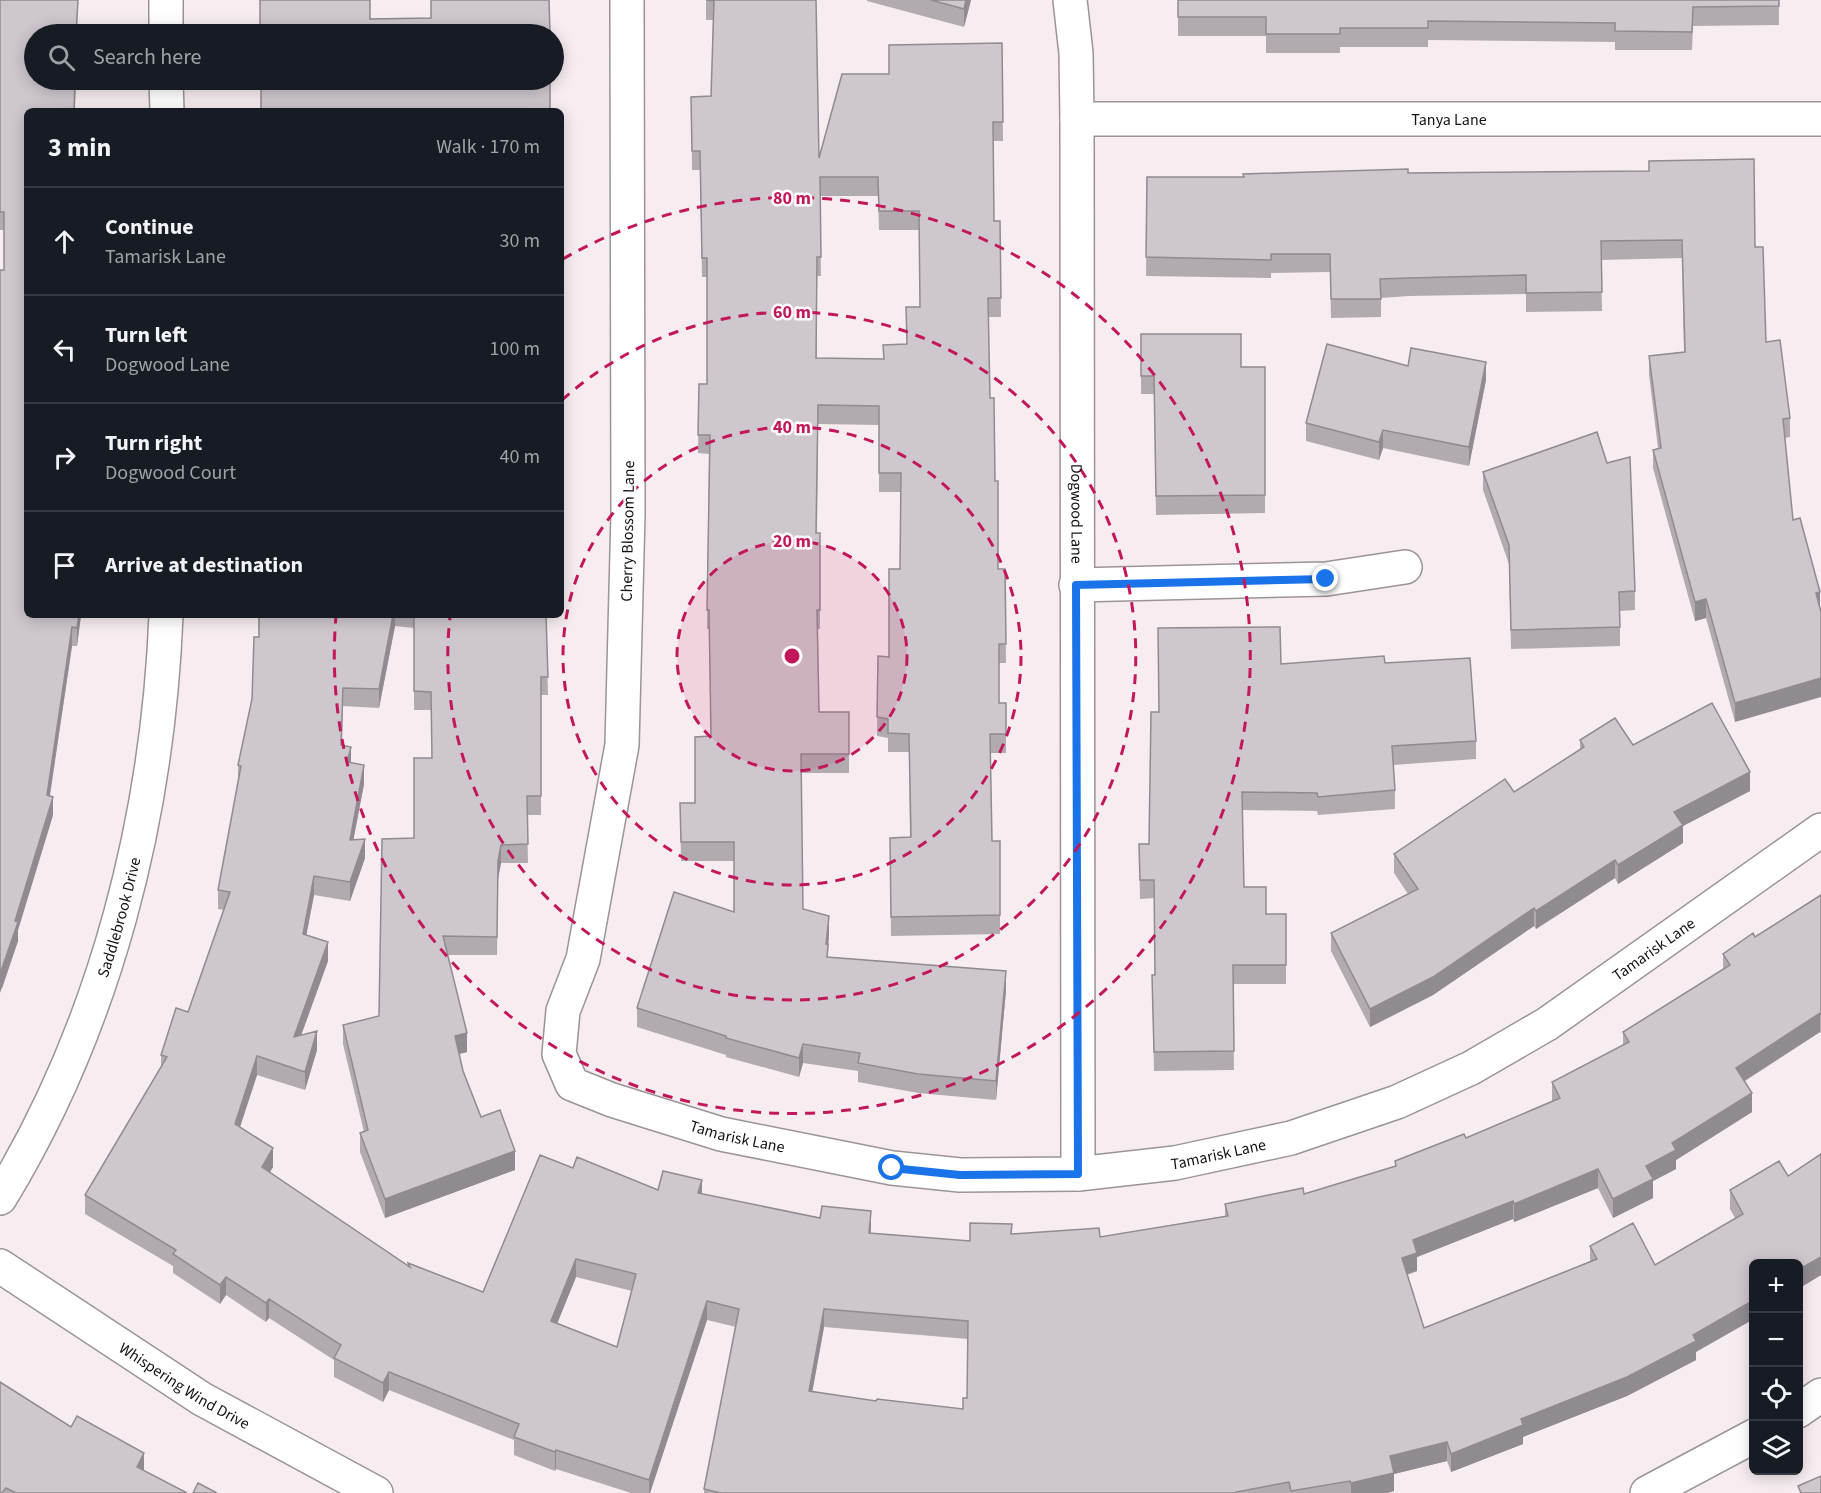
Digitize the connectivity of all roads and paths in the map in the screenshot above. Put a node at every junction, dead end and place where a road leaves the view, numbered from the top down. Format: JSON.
{"nodes":[{"id":1,"x":166,"y":0,"type":"edge"},
{"id":2,"x":627,"y":0,"type":"edge"},
{"id":3,"x":1070,"y":0,"type":"edge"},
{"id":4,"x":166,"y":24,"type":"edge"},
{"id":5,"x":166,"y":90,"type":"edge"},
{"id":6,"x":166,"y":108,"type":"edge"},
{"id":7,"x":1077,"y":119,"type":"junction"},
{"id":8,"x":1821,"y":119,"type":"edge"},
{"id":9,"x":1405,"y":567,"type":"dead end"},
{"id":10,"x":1076,"y":585,"type":"junction"},
{"id":11,"x":166,"y":618,"type":"edge"},
{"id":12,"x":1821,"y":830,"type":"edge"},
{"id":13,"x":559,"y":1054,"type":"joint"},
{"id":14,"x":1078,"y":1174,"type":"junction"},
{"id":15,"x":0,"y":1197,"type":"edge"},
{"id":16,"x":0,"y":1266,"type":"edge"},
{"id":17,"x":1821,"y":1395,"type":"edge"},
{"id":18,"x":1803,"y":1408,"type":"edge"},
{"id":19,"x":1749,"y":1439,"type":"edge"},
{"id":20,"x":376,"y":1493,"type":"edge"},
{"id":21,"x":1647,"y":1493,"type":"edge"}],
"edges":[{"from":1,"to":4,"type":"street"},
{"from":2,"to":13,"type":"street","name":"Cherry Blossom Lane"},
{"from":3,"to":7,"type":"street","name":"Dogwood Lane"},
{"from":5,"to":6,"type":"street"},
{"from":7,"to":8,"type":"street","name":"Tanya Lane"},
{"from":7,"to":10,"type":"street","name":"Dogwood Lane"},
{"from":9,"to":10,"type":"street"},
{"from":10,"to":14,"type":"street","name":"Dogwood Lane"},
{"from":11,"to":15,"type":"street","name":"Saddlebrook Drive"},
{"from":12,"to":14,"type":"street","name":"Tamarisk Lane"},
{"from":13,"to":14,"type":"street","name":"Tamarisk Lane"},
{"from":16,"to":20,"type":"street","name":"Whispering Wind Drive"},
{"from":17,"to":18,"type":"street"},
{"from":19,"to":21,"type":"street"}]}
